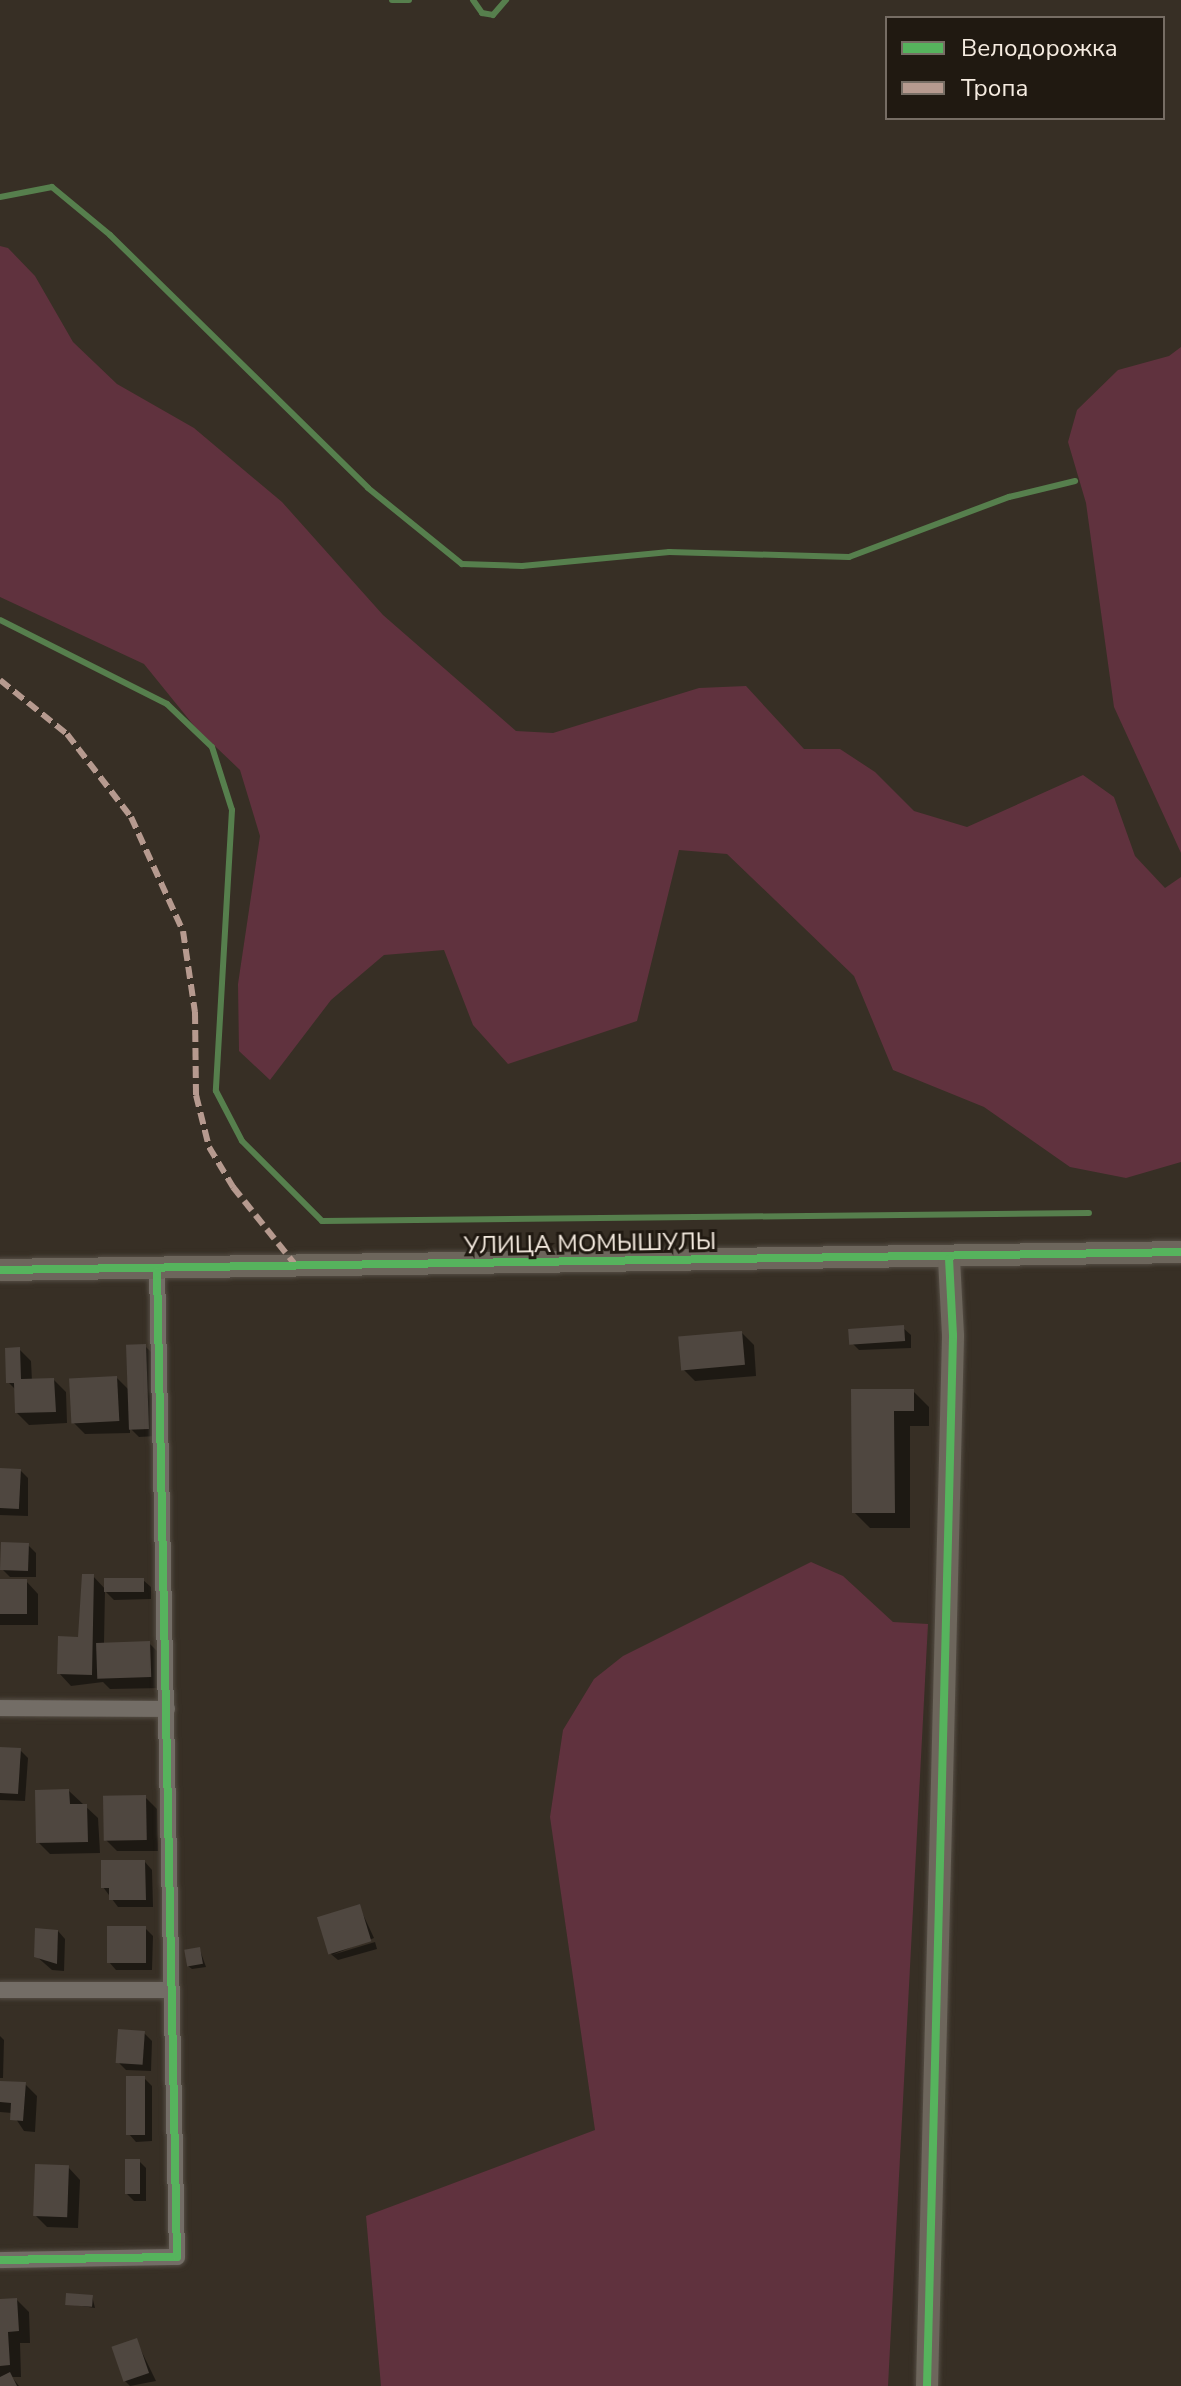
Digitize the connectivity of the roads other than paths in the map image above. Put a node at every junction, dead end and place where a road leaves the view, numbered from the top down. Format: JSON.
{"nodes":[{"id":1,"x":1181,"y":1252,"type":"edge"},
{"id":2,"x":949,"y":1259,"type":"junction"},
{"id":3,"x":0,"y":1270,"type":"edge"},
{"id":4,"x":157,"y":1271,"type":"junction"},
{"id":5,"x":0,"y":1708,"type":"edge"},
{"id":6,"x":167,"y":1709,"type":"junction"},
{"id":7,"x":0,"y":1990,"type":"edge"},
{"id":8,"x":172,"y":1990,"type":"junction"},
{"id":9,"x":0,"y":2260,"type":"edge"},
{"id":10,"x":927,"y":2386,"type":"edge"}],
"edges":[{"from":1,"to":2,"type":"street","name":"УЛИЦА МОМЫШУЛЫ"},
{"from":2,"to":4,"type":"street","name":"УЛИЦА МОМЫШУЛЫ"},
{"from":2,"to":10,"type":"street"},
{"from":3,"to":4,"type":"street","name":"УЛИЦА МОМЫШУЛЫ"},
{"from":4,"to":6,"type":"street"},
{"from":5,"to":6,"type":"street"},
{"from":6,"to":8,"type":"street"},
{"from":7,"to":8,"type":"street"},
{"from":8,"to":9,"type":"street"}]}
